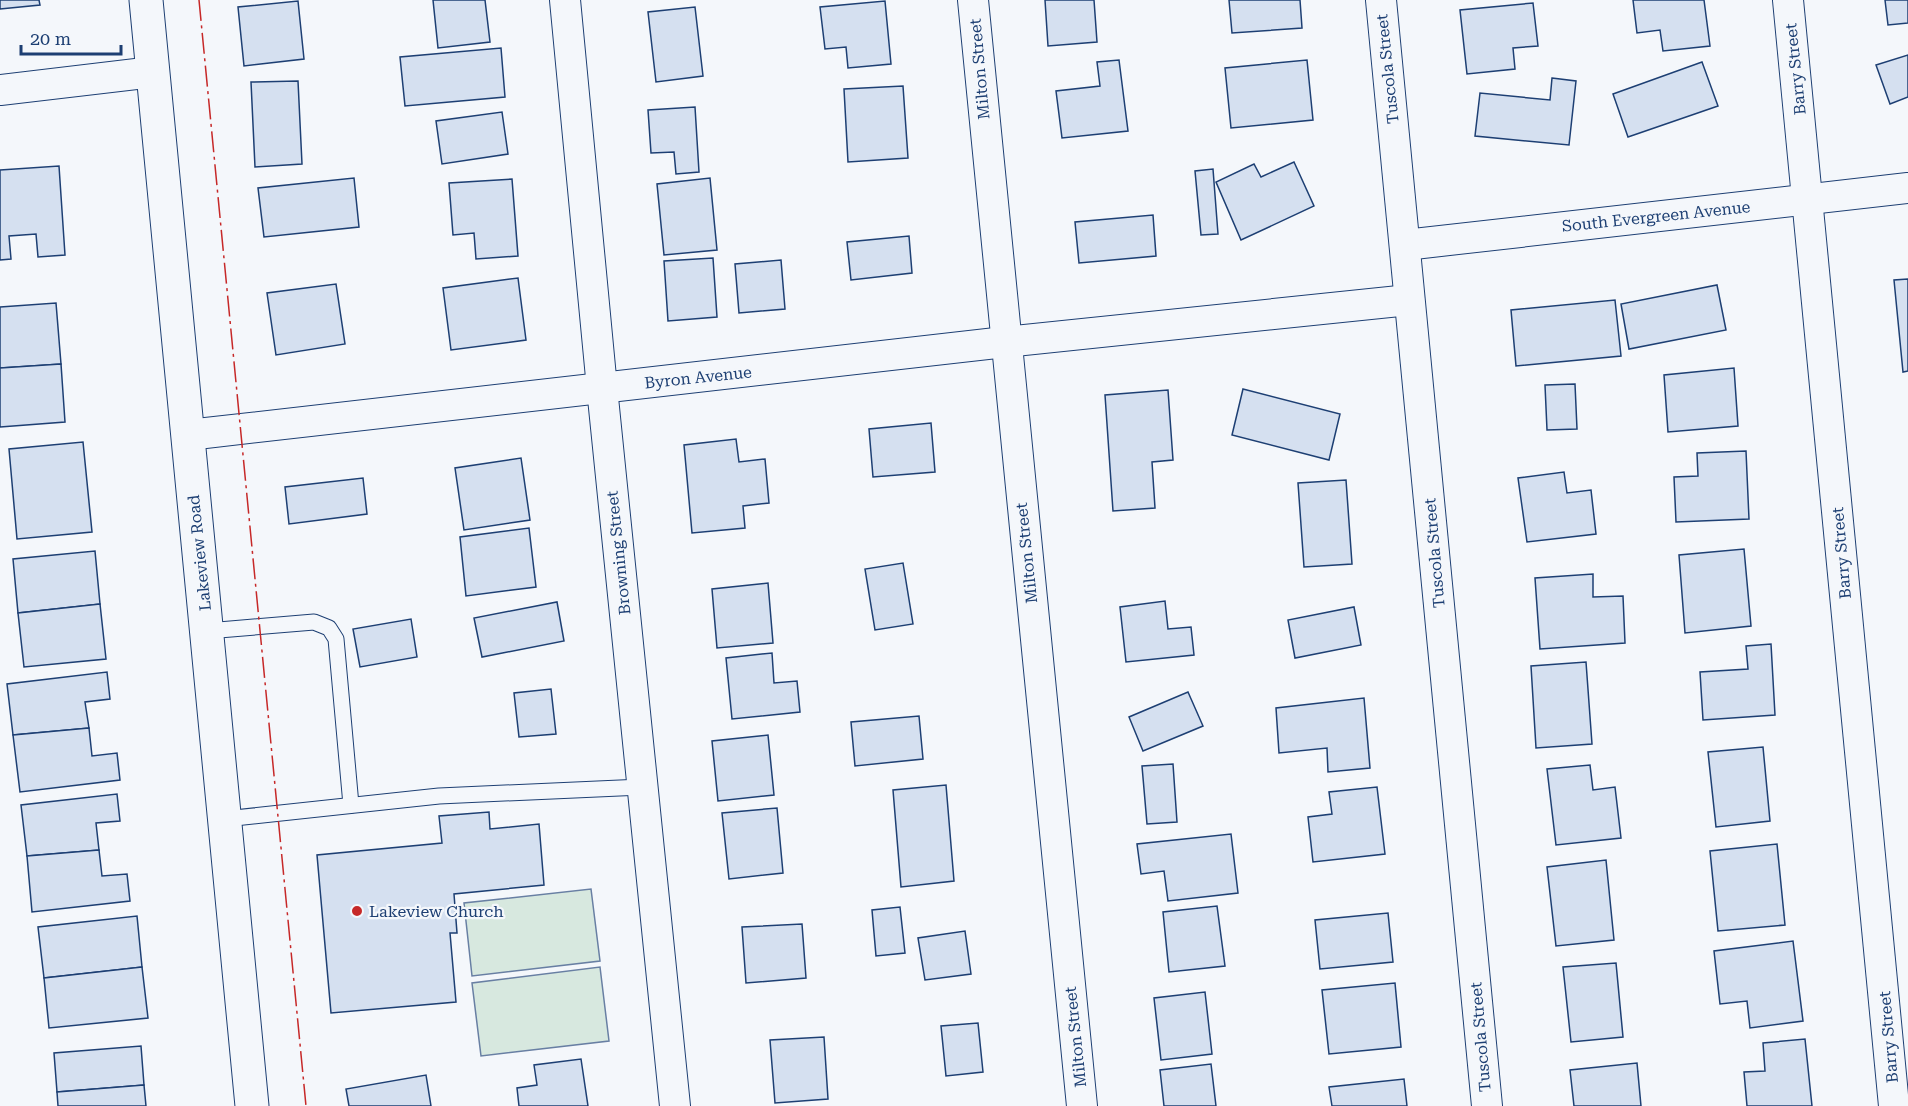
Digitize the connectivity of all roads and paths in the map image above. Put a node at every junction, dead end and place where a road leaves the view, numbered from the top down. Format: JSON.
{"nodes":[{"id":1,"x":146,"y":0,"type":"edge"},
{"id":2,"x":565,"y":0,"type":"edge"},
{"id":3,"x":973,"y":0,"type":"edge"},
{"id":4,"x":1381,"y":0,"type":"edge"},
{"id":5,"x":1788,"y":0,"type":"edge"},
{"id":6,"x":153,"y":72,"type":"junction"},
{"id":7,"x":0,"y":90,"type":"edge"},
{"id":8,"x":1908,"y":188,"type":"edge"},
{"id":9,"x":1808,"y":199,"type":"junction"},
{"id":10,"x":1405,"y":245,"type":"junction"},
{"id":11,"x":1409,"y":300,"type":"junction"},
{"id":12,"x":1005,"y":342,"type":"junction"},
{"id":13,"x":602,"y":388,"type":"junction"},
{"id":14,"x":188,"y":435,"type":"junction"},
{"id":15,"x":207,"y":631,"type":"junction"},
{"id":16,"x":642,"y":787,"type":"junction"},
{"id":17,"x":351,"y":805,"type":"junction"},
{"id":18,"x":225,"y":819,"type":"junction"},
{"id":19,"x":252,"y":1106,"type":"edge"},
{"id":20,"x":675,"y":1106,"type":"edge"},
{"id":21,"x":1082,"y":1106,"type":"edge"},
{"id":22,"x":1487,"y":1106,"type":"edge"},
{"id":23,"x":1894,"y":1106,"type":"edge"}],
"edges":[{"from":1,"to":6,"type":"street","name":"Lakeview Road"},
{"from":2,"to":13,"type":"street","name":"Browning Street"},
{"from":3,"to":12,"type":"street","name":"Milton Street"},
{"from":4,"to":10,"type":"street","name":"Tuscola Street"},
{"from":5,"to":9,"type":"street","name":"Barry Street"},
{"from":6,"to":7,"type":"street"},
{"from":6,"to":14,"type":"street","name":"Lakeview Road"},
{"from":8,"to":9,"type":"street","name":"South Evergreen Avenue"},
{"from":9,"to":10,"type":"street","name":"South Evergreen Avenue"},
{"from":9,"to":23,"type":"street","name":"Barry Street"},
{"from":10,"to":11,"type":"street","name":"Tuscola Street"},
{"from":11,"to":12,"type":"street","name":"Byron Avenue"},
{"from":11,"to":22,"type":"street","name":"Tuscola Street"},
{"from":12,"to":13,"type":"street","name":"Byron Avenue"},
{"from":12,"to":21,"type":"street","name":"Milton Street"},
{"from":13,"to":14,"type":"street","name":"Byron Avenue"},
{"from":13,"to":16,"type":"street","name":"Browning Street"},
{"from":14,"to":15,"type":"street","name":"Lakeview Road"},
{"from":15,"to":17,"type":"lane"},
{"from":15,"to":18,"type":"street","name":"Lakeview Road"},
{"from":16,"to":17,"type":"lane"},
{"from":16,"to":20,"type":"street","name":"Browning Street"},
{"from":17,"to":18,"type":"lane"},
{"from":18,"to":19,"type":"street","name":"Lakeview Road"}]}
